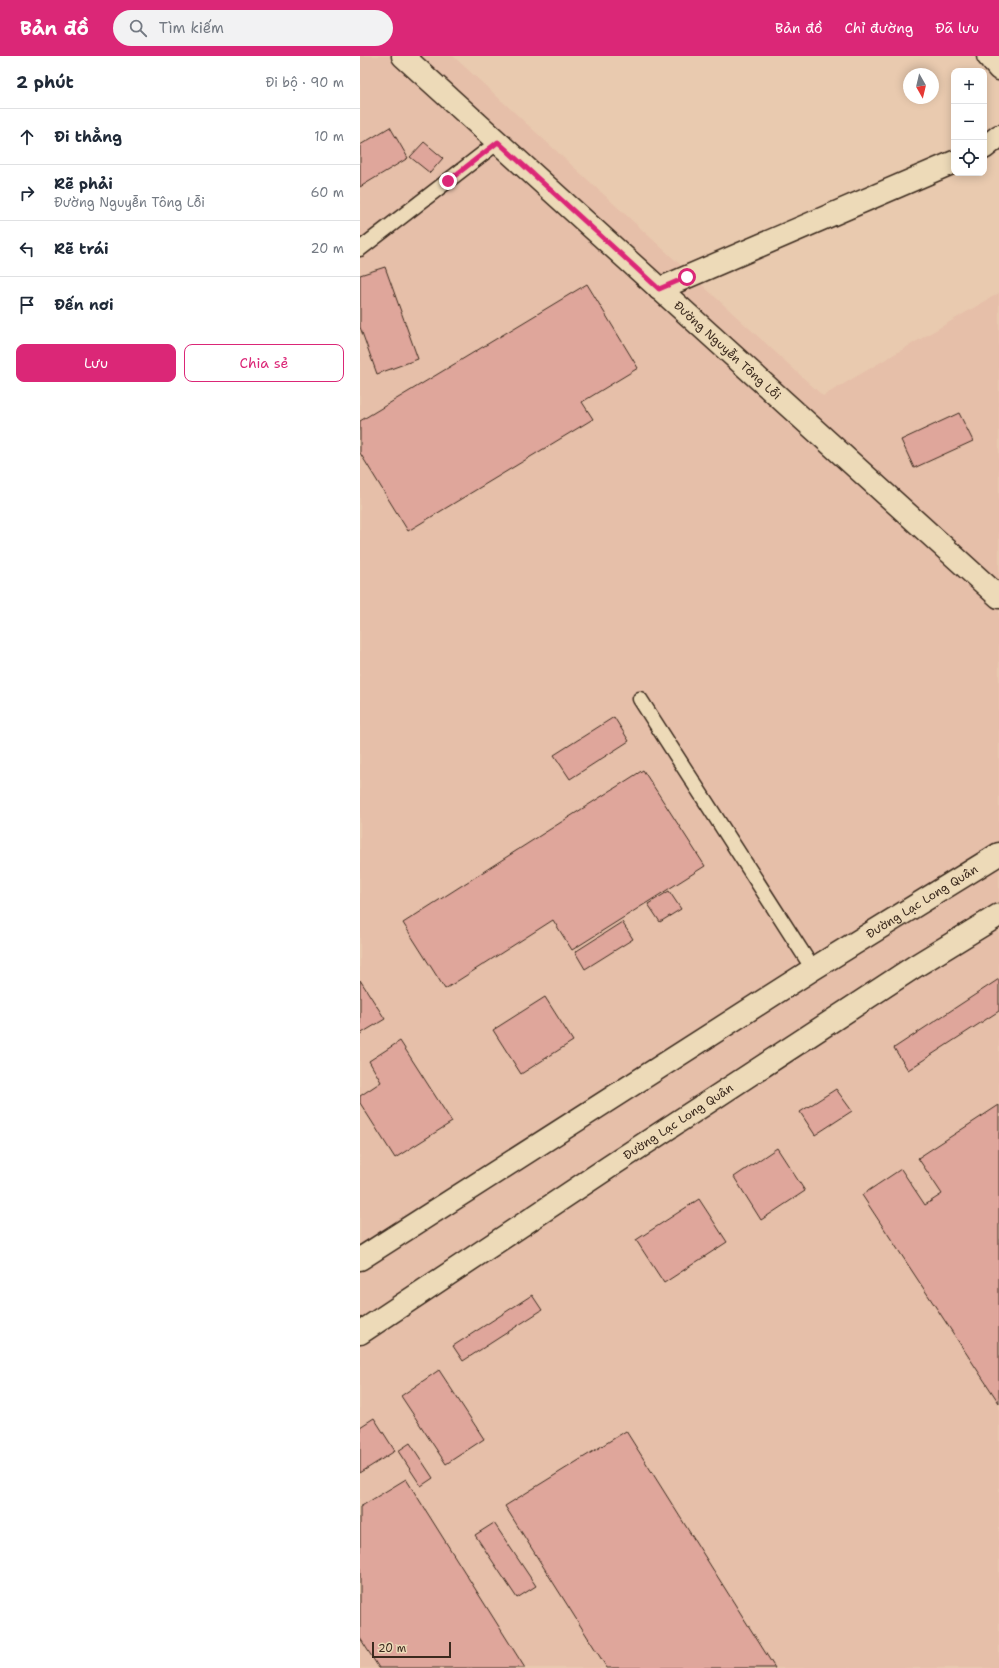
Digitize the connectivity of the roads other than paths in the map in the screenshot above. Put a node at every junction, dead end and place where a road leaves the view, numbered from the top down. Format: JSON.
{"nodes":[{"id":1,"x":402,"y":56,"type":"edge"},
{"id":2,"x":988,"y":56,"type":"edge"},
{"id":3,"x":999,"y":69,"type":"edge"},
{"id":4,"x":999,"y":136,"type":"edge"},
{"id":5,"x":498,"y":142,"type":"junction"},
{"id":6,"x":987,"y":146,"type":"edge"},
{"id":7,"x":951,"y":163,"type":"edge"},
{"id":8,"x":360,"y":249,"type":"edge"},
{"id":9,"x":659,"y":289,"type":"junction"},
{"id":10,"x":999,"y":597,"type":"edge"},
{"id":11,"x":640,"y":699,"type":"dead end"},
{"id":12,"x":999,"y":854,"type":"edge"},
{"id":13,"x":999,"y":915,"type":"edge"},
{"id":14,"x":813,"y":969,"type":"junction"},
{"id":15,"x":360,"y":1259,"type":"edge"},
{"id":16,"x":360,"y":1333,"type":"edge"}],
"edges":[{"from":1,"to":5,"type":"main road","name":"Đường Nguyễn Tông Lỗi"},
{"from":2,"to":3,"type":"main road"},
{"from":4,"to":6,"type":"main road"},
{"from":5,"to":8,"type":"lane"},
{"from":5,"to":9,"type":"main road","name":"Đường Nguyễn Tông Lỗi"},
{"from":7,"to":9,"type":"main road"},
{"from":9,"to":10,"type":"main road","name":"Đường Nguyễn Tông Lỗi"},
{"from":11,"to":14,"type":"lane"},
{"from":12,"to":14,"type":"main road","name":"Đường Lạc Long Quân"},
{"from":13,"to":16,"type":"main road","name":"Đường Lạc Long Quân"},
{"from":14,"to":15,"type":"main road","name":"Đường Lạc Long Quân"}]}
